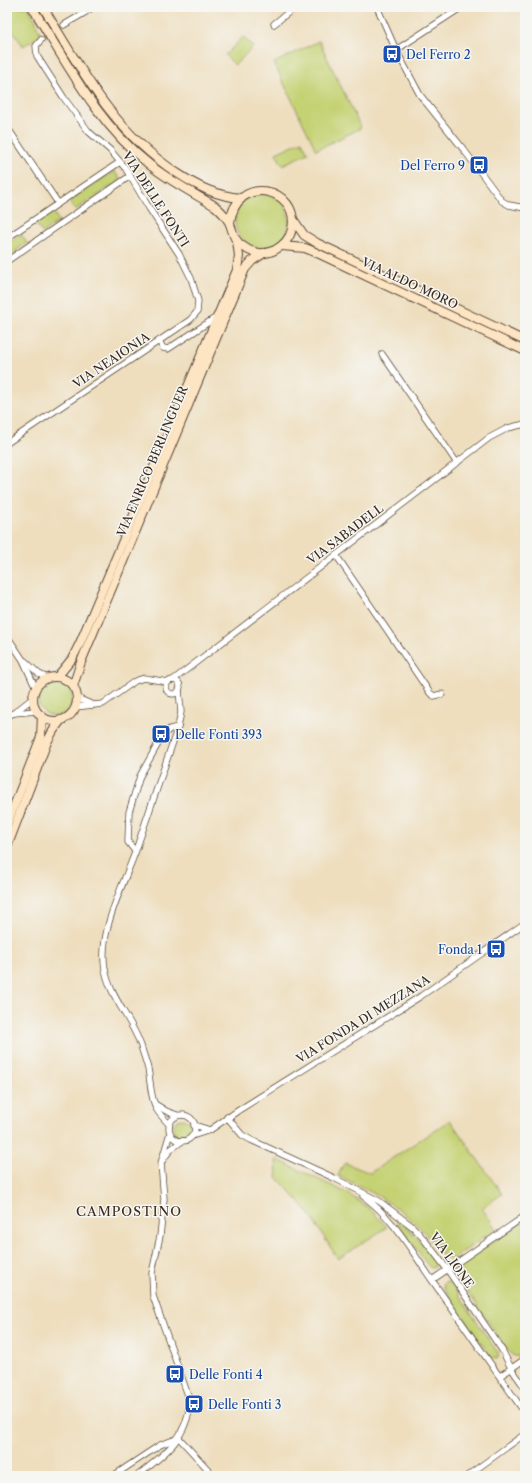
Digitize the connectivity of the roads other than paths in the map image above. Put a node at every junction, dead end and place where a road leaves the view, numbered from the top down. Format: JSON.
{"nodes":[{"id":1,"x":32,"y":7,"type":"edge"},
{"id":2,"x":43,"y":7,"type":"edge"},
{"id":3,"x":93,"y":7,"type":"edge"},
{"id":4,"x":288,"y":7,"type":"edge"},
{"id":5,"x":377,"y":7,"type":"edge"},
{"id":6,"x":462,"y":7,"type":"edge"},
{"id":7,"x":274,"y":24,"type":"dead end"},
{"id":8,"x":64,"y":25,"type":"tunnel mouth"},
{"id":9,"x":41,"y":40,"type":"dead end"},
{"id":10,"x":396,"y":50,"type":"junction"},
{"id":11,"x":7,"y":127,"type":"edge"},
{"id":12,"x":120,"y":162,"type":"junction"},
{"id":13,"x":130,"y":176,"type":"junction"},
{"id":14,"x":242,"y":198,"type":"junction"},
{"id":15,"x":58,"y":203,"type":"junction"},
{"id":16,"x":525,"y":208,"type":"edge"},
{"id":17,"x":292,"y":218,"type":"junction"},
{"id":18,"x":230,"y":223,"type":"junction"},
{"id":19,"x":7,"y":238,"type":"edge"},
{"id":20,"x":237,"y":241,"type":"junction"},
{"id":21,"x":282,"y":246,"type":"junction"},
{"id":22,"x":264,"y":253,"type":"junction"},
{"id":23,"x":7,"y":261,"type":"edge"},
{"id":24,"x":191,"y":278,"type":"joint"},
{"id":25,"x":218,"y":316,"type":"junction"},
{"id":26,"x":159,"y":341,"type":"junction"},
{"id":27,"x":525,"y":341,"type":"edge"},
{"id":28,"x":525,"y":352,"type":"edge"},
{"id":29,"x":382,"y":354,"type":"dead end"},
{"id":30,"x":525,"y":424,"type":"edge"},
{"id":31,"x":7,"y":443,"type":"edge"},
{"id":32,"x":457,"y":463,"type":"junction"},
{"id":33,"x":336,"y":555,"type":"junction"},
{"id":34,"x":7,"y":636,"type":"edge"},
{"id":35,"x":23,"y":660,"type":"junction"},
{"id":36,"x":184,"y":672,"type":"junction"},
{"id":37,"x":57,"y":677,"type":"junction"},
{"id":38,"x":47,"y":678,"type":"junction"},
{"id":39,"x":169,"y":684,"type":"junction"},
{"id":40,"x":73,"y":686,"type":"junction"},
{"id":41,"x":36,"y":689,"type":"junction"},
{"id":42,"x":178,"y":690,"type":"junction"},
{"id":43,"x":442,"y":694,"type":"dead end"},
{"id":44,"x":33,"y":698,"type":"junction"},
{"id":45,"x":77,"y":698,"type":"junction"},
{"id":46,"x":94,"y":705,"type":"junction"},
{"id":47,"x":75,"y":707,"type":"junction"},
{"id":48,"x":14,"y":713,"type":"junction"},
{"id":49,"x":40,"y":714,"type":"junction"},
{"id":50,"x":7,"y":716,"type":"edge"},
{"id":51,"x":61,"y":720,"type":"junction"},
{"id":52,"x":178,"y":727,"type":"junction"},
{"id":53,"x":7,"y":824,"type":"edge"},
{"id":54,"x":7,"y":847,"type":"edge"},
{"id":55,"x":136,"y":851,"type":"junction"},
{"id":56,"x":525,"y":923,"type":"edge"},
{"id":57,"x":155,"y":1104,"type":"junction"},
{"id":58,"x":177,"y":1116,"type":"junction"},
{"id":59,"x":227,"y":1117,"type":"junction"},
{"id":60,"x":169,"y":1124,"type":"junction"},
{"id":61,"x":194,"y":1125,"type":"junction"},
{"id":62,"x":210,"y":1130,"type":"junction"},
{"id":63,"x":170,"y":1133,"type":"junction"},
{"id":64,"x":192,"y":1136,"type":"junction"},
{"id":65,"x":182,"y":1141,"type":"junction"},
{"id":66,"x":161,"y":1163,"type":"junction"},
{"id":67,"x":351,"y":1188,"type":"junction"},
{"id":68,"x":525,"y":1216,"type":"edge"},
{"id":69,"x":447,"y":1269,"type":"junction"},
{"id":70,"x":432,"y":1280,"type":"junction"},
{"id":71,"x":525,"y":1359,"type":"edge"},
{"id":72,"x":511,"y":1368,"type":"junction"},
{"id":73,"x":500,"y":1376,"type":"junction"},
{"id":74,"x":525,"y":1388,"type":"edge"},
{"id":75,"x":525,"y":1413,"type":"edge"},
{"id":76,"x":525,"y":1434,"type":"edge"},
{"id":77,"x":179,"y":1438,"type":"junction"},
{"id":78,"x":113,"y":1476,"type":"edge"},
{"id":79,"x":138,"y":1476,"type":"edge"},
{"id":80,"x":214,"y":1476,"type":"edge"},
{"id":81,"x":467,"y":1476,"type":"edge"}],
"edges":[{"from":1,"to":18,"type":"main road"},
{"from":2,"to":14,"type":"main road"},
{"from":3,"to":8,"type":"street"},
{"from":4,"to":7,"type":"street"},
{"from":5,"to":10,"type":"street"},
{"from":6,"to":10,"type":"street"},
{"from":9,"to":12,"type":"street","name":"VIA DELLE FONTI"},
{"from":10,"to":16,"type":"street"},
{"from":11,"to":15,"type":"street"},
{"from":12,"to":13,"type":"street","name":"VIA DELLE FONTI"},
{"from":12,"to":15,"type":"street"},
{"from":13,"to":23,"type":"street"},
{"from":13,"to":24,"type":"street","name":"VIA DELLE FONTI"},
{"from":14,"to":17,"type":"main road"},
{"from":14,"to":18,"type":"main road"},
{"from":15,"to":19,"type":"street"},
{"from":17,"to":21,"type":"main road"},
{"from":17,"to":27,"type":"main road","name":"VIA ALDO MORO"},
{"from":18,"to":20,"type":"main road"},
{"from":20,"to":22,"type":"main road"},
{"from":20,"to":25,"type":"main road","name":"VIA ENRICO BERLINGUER"},
{"from":21,"to":22,"type":"main road"},
{"from":21,"to":28,"type":"main road","name":"VIA ALDO MORO"},
{"from":22,"to":40,"type":"main road","name":"VIA ENRICO BERLINGUER"},
{"from":24,"to":26,"type":"street","name":"VIA NEAIONIA"},
{"from":25,"to":26,"type":"street"},
{"from":25,"to":37,"type":"main road","name":"VIA ENRICO BERLINGUER"},
{"from":26,"to":31,"type":"street","name":"VIA NEAIONIA"},
{"from":29,"to":32,"type":"street"},
{"from":30,"to":32,"type":"street","name":"VIA SABADELL"},
{"from":32,"to":33,"type":"street","name":"VIA SABADELL"},
{"from":33,"to":36,"type":"street","name":"VIA SABADELL"},
{"from":33,"to":43,"type":"street"},
{"from":34,"to":35,"type":"street"},
{"from":35,"to":38,"type":"street"},
{"from":35,"to":41,"type":"street"},
{"from":36,"to":39,"type":"street","name":"VIA SABADELL"},
{"from":36,"to":42,"type":"street"},
{"from":37,"to":38,"type":"main road"},
{"from":37,"to":40,"type":"main road"},
{"from":38,"to":41,"type":"main road"},
{"from":39,"to":42,"type":"street"},
{"from":39,"to":42,"type":"street"},
{"from":39,"to":46,"type":"street"},
{"from":40,"to":45,"type":"main road"},
{"from":41,"to":44,"type":"main road"},
{"from":42,"to":52,"type":"street"},
{"from":44,"to":48,"type":"street"},
{"from":44,"to":49,"type":"main road"},
{"from":45,"to":46,"type":"street"},
{"from":45,"to":47,"type":"main road"},
{"from":46,"to":47,"type":"street"},
{"from":47,"to":51,"type":"main road"},
{"from":48,"to":49,"type":"street"},
{"from":48,"to":50,"type":"street"},
{"from":49,"to":51,"type":"main road"},
{"from":49,"to":53,"type":"main road"},
{"from":51,"to":54,"type":"main road"},
{"from":52,"to":55,"type":"street"},
{"from":52,"to":55,"type":"street"},
{"from":55,"to":57,"type":"street"},
{"from":56,"to":59,"type":"street","name":"VIA FONDA DI MEZZANA"},
{"from":57,"to":58,"type":"street"},
{"from":57,"to":60,"type":"street"},
{"from":58,"to":60,"type":"street"},
{"from":58,"to":61,"type":"street"},
{"from":59,"to":62,"type":"street","name":"VIA FONDA DI MEZZANA"},
{"from":59,"to":67,"type":"street","name":"VIA LIONE"},
{"from":60,"to":63,"type":"street"},
{"from":61,"to":62,"type":"street"},
{"from":61,"to":64,"type":"street"},
{"from":62,"to":64,"type":"street","name":"VIA FONDA DI MEZZANA"},
{"from":63,"to":65,"type":"street"},
{"from":63,"to":66,"type":"street"},
{"from":64,"to":65,"type":"street"},
{"from":65,"to":66,"type":"street"},
{"from":66,"to":77,"type":"street"},
{"from":67,"to":69,"type":"street","name":"VIA LIONE"},
{"from":67,"to":70,"type":"street","name":"VIA LIONE"},
{"from":68,"to":69,"type":"street"},
{"from":69,"to":70,"type":"street"},
{"from":69,"to":72,"type":"street","name":"VIA LIONE"},
{"from":70,"to":73,"type":"street","name":"VIA LIONE"},
{"from":71,"to":72,"type":"street"},
{"from":72,"to":73,"type":"street"},
{"from":72,"to":74,"type":"street","name":"VIA LIONE"},
{"from":73,"to":75,"type":"street","name":"VIA LIONE"},
{"from":76,"to":81,"type":"street"},
{"from":77,"to":78,"type":"street"},
{"from":77,"to":79,"type":"street"},
{"from":77,"to":80,"type":"street"}]}
